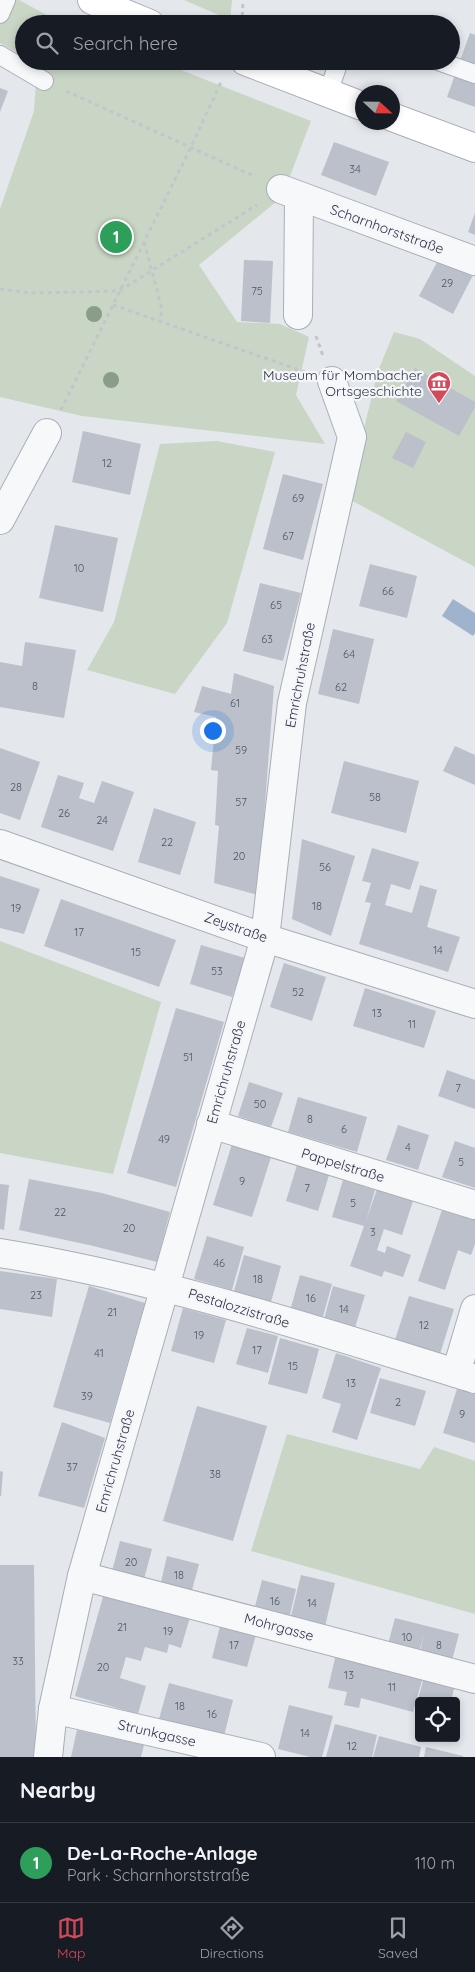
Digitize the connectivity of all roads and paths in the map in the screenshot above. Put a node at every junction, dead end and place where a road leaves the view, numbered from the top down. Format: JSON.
{"nodes":[{"id":1,"x":6,"y":0,"type":"edge"},
{"id":2,"x":92,"y":0,"type":"edge"},
{"id":3,"x":243,"y":0,"type":"edge"},
{"id":4,"x":0,"y":14,"type":"edge"},
{"id":5,"x":128,"y":15,"type":"edge"},
{"id":6,"x":242,"y":15,"type":"edge"},
{"id":7,"x":0,"y":55,"type":"edge"},
{"id":8,"x":15,"y":64,"type":"edge"},
{"id":9,"x":460,"y":69,"type":"edge"},
{"id":10,"x":25,"y":70,"type":"edge"},
{"id":11,"x":268,"y":70,"type":"edge"},
{"id":12,"x":336,"y":70,"type":"edge"},
{"id":13,"x":475,"y":74,"type":"edge"},
{"id":14,"x":222,"y":80,"type":"dead end"},
{"id":15,"x":44,"y":81,"type":"joint"},
{"id":16,"x":328,"y":93,"type":"junction"},
{"id":17,"x":355,"y":103,"type":"edge"},
{"id":18,"x":400,"y":120,"type":"edge"},
{"id":19,"x":191,"y":147,"type":"junction"},
{"id":20,"x":475,"y":148,"type":"edge"},
{"id":21,"x":290,"y":193,"type":"junction"},
{"id":22,"x":144,"y":241,"type":"junction"},
{"id":23,"x":475,"y":261,"type":"edge"},
{"id":24,"x":152,"y":271,"type":"junction"},
{"id":25,"x":0,"y":289,"type":"edge"},
{"id":26,"x":119,"y":291,"type":"junction"},
{"id":27,"x":113,"y":305,"type":"junction"},
{"id":28,"x":298,"y":315,"type":"dead end"},
{"id":29,"x":161,"y":322,"type":"junction"},
{"id":30,"x":284,"y":366,"type":"dead end"},
{"id":31,"x":332,"y":381,"type":"dead end"},
{"id":32,"x":52,"y":424,"type":"joint"},
{"id":33,"x":0,"y":520,"type":"edge"},
{"id":34,"x":0,"y":844,"type":"edge"},
{"id":35,"x":265,"y":938,"type":"junction"},
{"id":36,"x":475,"y":1004,"type":"edge"},
{"id":37,"x":211,"y":1124,"type":"junction"},
{"id":38,"x":475,"y":1205,"type":"edge"},
{"id":39,"x":0,"y":1253,"type":"edge"},
{"id":40,"x":164,"y":1286,"type":"junction"},
{"id":41,"x":475,"y":1309,"type":"edge"},
{"id":42,"x":465,"y":1376,"type":"edge"},
{"id":43,"x":82,"y":1576,"type":"junction"},
{"id":44,"x":475,"y":1679,"type":"edge"},
{"id":45,"x":53,"y":1709,"type":"junction"},
{"id":46,"x":48,"y":1757,"type":"edge"},
{"id":47,"x":260,"y":1757,"type":"edge"}],
"edges":[{"from":1,"to":4,"type":"lane"},
{"from":2,"to":5,"type":"street"},
{"from":3,"to":6,"type":"path"},
{"from":7,"to":8,"type":"lane"},
{"from":9,"to":13,"type":"lane"},
{"from":10,"to":15,"type":"lane"},
{"from":11,"to":16,"type":"street"},
{"from":12,"to":16,"type":"lane"},
{"from":14,"to":19,"type":"path"},
{"from":15,"to":19,"type":"path"},
{"from":16,"to":17,"type":"street"},
{"from":18,"to":20,"type":"street"},
{"from":19,"to":21,"type":"path"},
{"from":19,"to":22,"type":"path"},
{"from":21,"to":23,"type":"street","name":"Scharnhorststraße"},
{"from":21,"to":24,"type":"path"},
{"from":21,"to":28,"type":"street"},
{"from":22,"to":24,"type":"path"},
{"from":22,"to":26,"type":"path"},
{"from":24,"to":26,"type":"path"},
{"from":24,"to":29,"type":"path"},
{"from":25,"to":26,"type":"path"},
{"from":26,"to":27,"type":"path"},
{"from":27,"to":29,"type":"path"},
{"from":27,"to":32,"type":"path"},
{"from":29,"to":30,"type":"path"},
{"from":31,"to":35,"type":"street","name":"Emrichruhstraße"},
{"from":32,"to":33,"type":"street"},
{"from":34,"to":35,"type":"street","name":"Zeystraße"},
{"from":35,"to":36,"type":"street","name":"Zeystraße"},
{"from":35,"to":37,"type":"street","name":"Emrichruhstraße"},
{"from":37,"to":38,"type":"street","name":"Pappelstraße"},
{"from":37,"to":40,"type":"street","name":"Emrichruhstraße"},
{"from":39,"to":40,"type":"street","name":"Pestalozzistraße"},
{"from":40,"to":42,"type":"street","name":"Pestalozzistraße"},
{"from":40,"to":43,"type":"street","name":"Emrichruhstraße"},
{"from":41,"to":42,"type":"street"},
{"from":43,"to":44,"type":"street","name":"Mohrgasse"},
{"from":43,"to":45,"type":"street","name":"Emrichruhstraße"},
{"from":45,"to":46,"type":"street","name":"Emrichruhstraße"},
{"from":45,"to":47,"type":"street","name":"Strunkgasse"}]}
